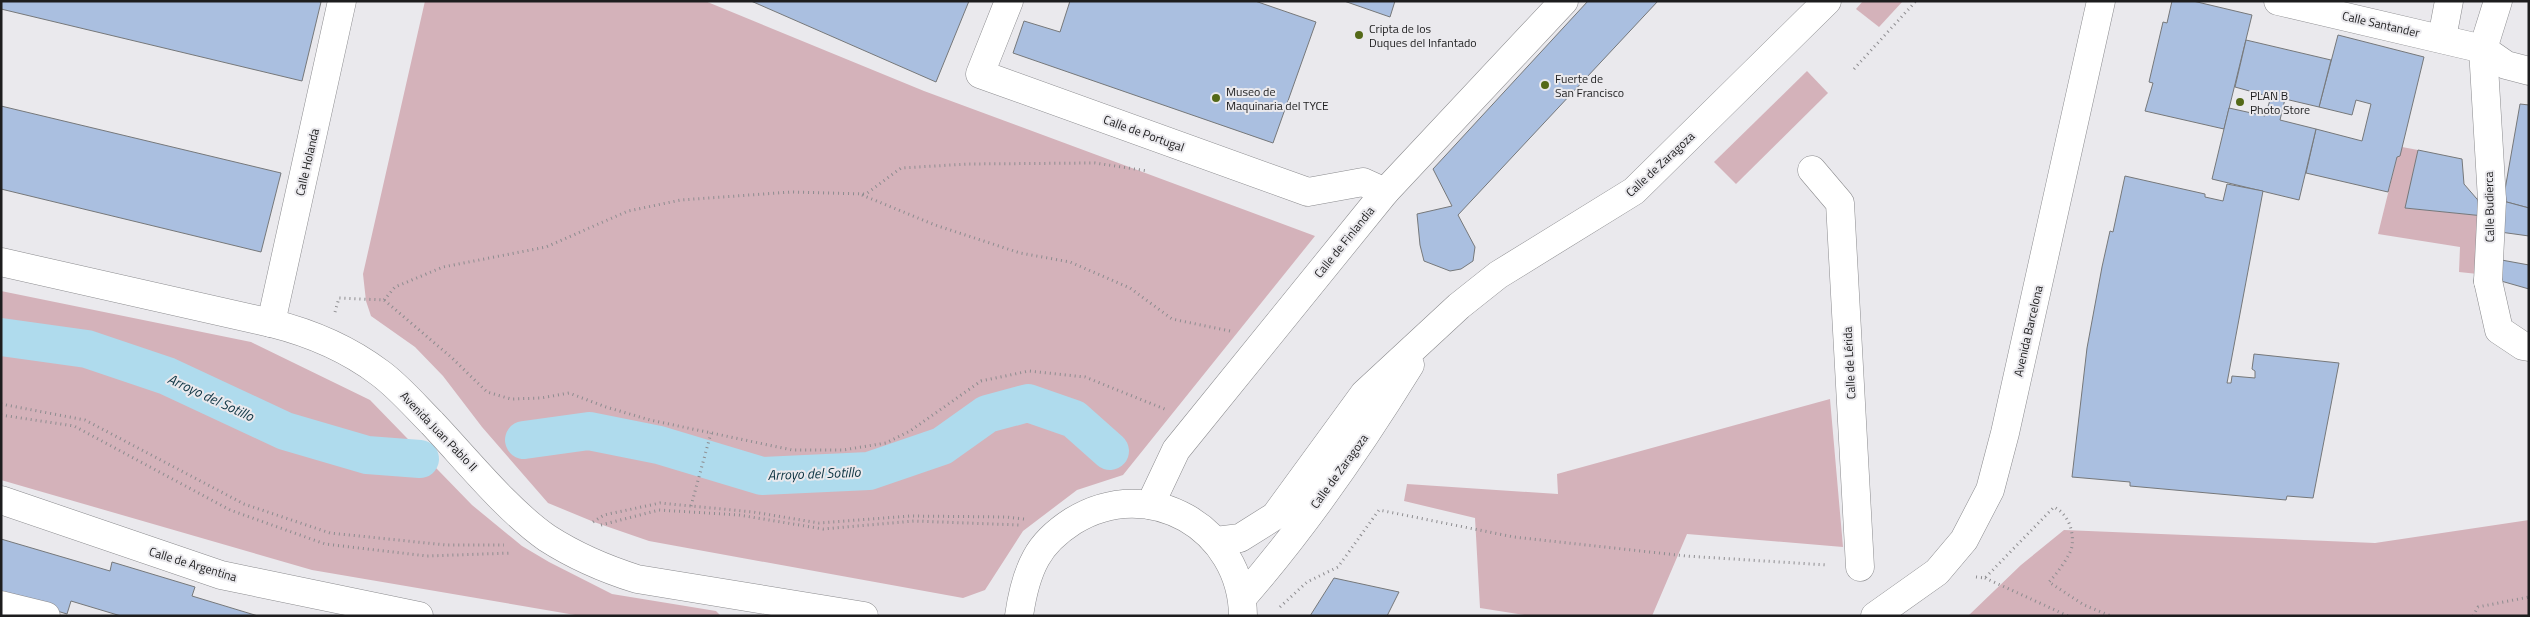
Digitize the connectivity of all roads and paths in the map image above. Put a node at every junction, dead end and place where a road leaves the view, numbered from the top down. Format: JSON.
{"nodes":[{"id":1,"x":342,"y":1,"type":"edge"},
{"id":2,"x":1009,"y":1,"type":"edge"},
{"id":3,"x":1564,"y":1,"type":"edge"},
{"id":4,"x":1826,"y":1,"type":"edge"},
{"id":5,"x":1916,"y":1,"type":"edge"},
{"id":6,"x":2101,"y":1,"type":"edge"},
{"id":7,"x":2278,"y":1,"type":"edge"},
{"id":8,"x":2449,"y":1,"type":"edge"},
{"id":9,"x":2498,"y":1,"type":"edge"},
{"id":10,"x":2442,"y":38,"type":"junction"},
{"id":11,"x":2483,"y":49,"type":"junction"},
{"id":12,"x":1854,"y":69,"type":"dead end"},
{"id":13,"x":2529,"y":71,"type":"edge"},
{"id":14,"x":1812,"y":170,"type":"dead end"},
{"id":15,"x":1152,"y":172,"type":"dead end"},
{"id":16,"x":1385,"y":192,"type":"junction"},
{"id":17,"x":859,"y":194,"type":"junction"},
{"id":18,"x":1,"y":262,"type":"edge"},
{"id":19,"x":384,"y":300,"type":"junction"},
{"id":20,"x":271,"y":322,"type":"junction"},
{"id":21,"x":1273,"y":330,"type":"junction"},
{"id":22,"x":1426,"y":338,"type":"junction"},
{"id":23,"x":325,"y":340,"type":"junction"},
{"id":24,"x":2529,"y":347,"type":"edge"},
{"id":25,"x":1,"y":404,"type":"edge"},
{"id":26,"x":1,"y":414,"type":"edge"},
{"id":27,"x":1198,"y":423,"type":"junction"},
{"id":28,"x":711,"y":433,"type":"junction"},
{"id":29,"x":1,"y":500,"type":"edge"},
{"id":30,"x":1150,"y":505,"type":"junction"},
{"id":31,"x":691,"y":506,"type":"junction"},
{"id":32,"x":594,"y":522,"type":"dead end"},
{"id":33,"x":601,"y":525,"type":"dead end"},
{"id":34,"x":1058,"y":531,"type":"junction"},
{"id":35,"x":1216,"y":541,"type":"junction"},
{"id":36,"x":510,"y":545,"type":"dead end"},
{"id":37,"x":522,"y":552,"type":"dead end"},
{"id":38,"x":1860,"y":567,"type":"joint"},
{"id":39,"x":1937,"y":572,"type":"junction"},
{"id":40,"x":1985,"y":578,"type":"junction"},
{"id":41,"x":2529,"y":597,"type":"edge"},
{"id":42,"x":1,"y":605,"type":"edge"},
{"id":43,"x":1243,"y":606,"type":"edge"},
{"id":44,"x":1278,"y":609,"type":"dead end"},
{"id":45,"x":782,"y":610,"type":"edge"},
{"id":46,"x":46,"y":616,"type":"edge"},
{"id":47,"x":419,"y":616,"type":"edge"},
{"id":48,"x":864,"y":616,"type":"edge"},
{"id":49,"x":1019,"y":616,"type":"edge"},
{"id":50,"x":1875,"y":616,"type":"edge"},
{"id":51,"x":2068,"y":616,"type":"edge"},
{"id":52,"x":2111,"y":616,"type":"edge"},
{"id":53,"x":2473,"y":616,"type":"edge"}],
"edges":[{"from":1,"to":20,"type":"street","name":"Calle Holanda"},
{"from":2,"to":16,"type":"street","name":"Calle de Portugal"},
{"from":3,"to":16,"type":"street","name":"Calle de Finlandia"},
{"from":4,"to":22,"type":"street","name":"Calle de Zaragoza"},
{"from":5,"to":12,"type":"path"},
{"from":6,"to":39,"type":"street","name":"Avenida Barcelona"},
{"from":7,"to":10,"type":"street","name":"Calle Santander"},
{"from":8,"to":10,"type":"street"},
{"from":9,"to":11,"type":"street"},
{"from":10,"to":11,"type":"street","name":"Calle Santander"},
{"from":11,"to":13,"type":"street","name":"Calle Santander"},
{"from":11,"to":24,"type":"street","name":"Calle Budierca"},
{"from":14,"to":38,"type":"street","name":"Calle de Lérida"},
{"from":15,"to":17,"type":"path"},
{"from":16,"to":21,"type":"street","name":"Calle de Finlandia"},
{"from":17,"to":19,"type":"path"},
{"from":17,"to":21,"type":"path"},
{"from":18,"to":20,"type":"street","name":"Avenida Juan Pablo II"},
{"from":19,"to":23,"type":"path"},
{"from":19,"to":28,"type":"path"},
{"from":20,"to":23,"type":"street","name":"Avenida Juan Pablo II"},
{"from":21,"to":27,"type":"street","name":"Calle de Finlandia"},
{"from":22,"to":35,"type":"street","name":"Calle de Zaragoza"},
{"from":22,"to":43,"type":"street","name":"Calle de Zaragoza"},
{"from":23,"to":45,"type":"street","name":"Avenida Juan Pablo II"},
{"from":25,"to":36,"type":"path"},
{"from":26,"to":37,"type":"path"},
{"from":27,"to":28,"type":"path"},
{"from":27,"to":30,"type":"street","name":"Calle de Finlandia"},
{"from":28,"to":31,"type":"path"},
{"from":29,"to":47,"type":"street","name":"Calle de Argentina"},
{"from":30,"to":34,"type":"street"},
{"from":30,"to":35,"type":"street"},
{"from":31,"to":32,"type":"path"},
{"from":31,"to":34,"type":"path"},
{"from":33,"to":34,"type":"path"},
{"from":34,"to":49,"type":"street"},
{"from":35,"to":43,"type":"street"},
{"from":38,"to":44,"type":"path"},
{"from":39,"to":40,"type":"path"},
{"from":39,"to":50,"type":"street","name":"Avenida Barcelona"},
{"from":40,"to":51,"type":"path"},
{"from":40,"to":52,"type":"path"},
{"from":41,"to":53,"type":"path"},
{"from":42,"to":46,"type":"street"},
{"from":45,"to":48,"type":"street","name":"Avenida Juan Pablo II"}]}
